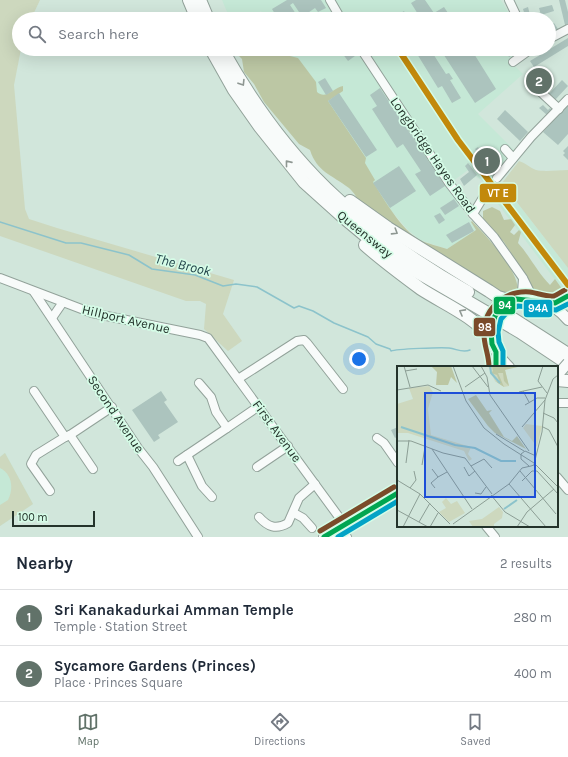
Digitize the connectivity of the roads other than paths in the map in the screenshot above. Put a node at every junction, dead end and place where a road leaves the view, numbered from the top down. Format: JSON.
{"nodes":[{"id":1,"x":189,"y":0,"type":"edge"},
{"id":2,"x":200,"y":0,"type":"edge"},
{"id":3,"x":330,"y":0,"type":"edge"},
{"id":4,"x":509,"y":0,"type":"edge"},
{"id":5,"x":194,"y":12,"type":"edge"},
{"id":6,"x":205,"y":12,"type":"edge"},
{"id":7,"x":337,"y":12,"type":"edge"},
{"id":8,"x":515,"y":12,"type":"edge"},
{"id":9,"x":568,"y":29,"type":"edge"},
{"id":10,"x":556,"y":35,"type":"edge"},
{"id":11,"x":215,"y":56,"type":"edge"},
{"id":12,"x":226,"y":56,"type":"edge"},
{"id":13,"x":366,"y":56,"type":"edge"},
{"id":14,"x":521,"y":56,"type":"edge"},
{"id":15,"x":513,"y":62,"type":"dead end"},
{"id":16,"x":530,"y":82,"type":"dead end"},
{"id":17,"x":568,"y":99,"type":"edge"},
{"id":18,"x":559,"y":110,"type":"junction"},
{"id":19,"x":286,"y":146,"type":"junction"},
{"id":20,"x":505,"y":149,"type":"dead end"},
{"id":21,"x":513,"y":158,"type":"junction"},
{"id":22,"x":497,"y":178,"type":"dead end"},
{"id":23,"x":304,"y":182,"type":"junction"},
{"id":24,"x":484,"y":196,"type":"dead end"},
{"id":25,"x":473,"y":214,"type":"junction"},
{"id":26,"x":0,"y":278,"type":"edge"},
{"id":27,"x":523,"y":278,"type":"junction"},
{"id":28,"x":34,"y":292,"type":"junction"},
{"id":29,"x":568,"y":296,"type":"edge"},
{"id":30,"x":537,"y":301,"type":"junction"},
{"id":31,"x":62,"y":302,"type":"junction"},
{"id":32,"x":510,"y":302,"type":"junction"},
{"id":33,"x":52,"y":318,"type":"junction"},
{"id":34,"x":568,"y":320,"type":"edge"},
{"id":35,"x":208,"y":338,"type":"joint"},
{"id":36,"x":491,"y":338,"type":"junction"},
{"id":37,"x":496,"y":352,"type":"junction"},
{"id":38,"x":568,"y":354,"type":"edge"},
{"id":39,"x":496,"y":366,"type":"edge"},
{"id":40,"x":508,"y":366,"type":"edge"},
{"id":41,"x":556,"y":366,"type":"edge"},
{"id":42,"x":238,"y":379,"type":"junction"},
{"id":43,"x":199,"y":383,"type":"dead end"},
{"id":44,"x":342,"y":389,"type":"dead end"},
{"id":45,"x":34,"y":391,"type":"dead end"},
{"id":46,"x":568,"y":403,"type":"edge"},
{"id":47,"x":558,"y":404,"type":"edge"},
{"id":48,"x":259,"y":406,"type":"junction"},
{"id":49,"x":112,"y":407,"type":"junction"},
{"id":50,"x":227,"y":428,"type":"junction"},
{"id":51,"x":67,"y":436,"type":"junction"},
{"id":52,"x":377,"y":438,"type":"dead end"},
{"id":53,"x":288,"y":446,"type":"junction"},
{"id":54,"x":188,"y":455,"type":"junction"},
{"id":55,"x":178,"y":461,"type":"dead end"},
{"id":56,"x":397,"y":462,"type":"edge"},
{"id":57,"x":257,"y":467,"type":"dead end"},
{"id":58,"x":93,"y":469,"type":"dead end"},
{"id":59,"x":558,"y":478,"type":"edge"},
{"id":60,"x":315,"y":484,"type":"junction"},
{"id":61,"x":49,"y":487,"type":"dead end"},
{"id":62,"x":568,"y":490,"type":"edge"},
{"id":63,"x":397,"y":493,"type":"edge"},
{"id":64,"x":212,"y":497,"type":"dead end"},
{"id":65,"x":294,"y":513,"type":"junction"},
{"id":66,"x":259,"y":517,"type":"dead end"},
{"id":67,"x":342,"y":526,"type":"junction"},
{"id":68,"x":487,"y":527,"type":"edge"},
{"id":69,"x":312,"y":528,"type":"dead end"},
{"id":70,"x":198,"y":537,"type":"edge"},
{"id":71,"x":324,"y":537,"type":"edge"},
{"id":72,"x":347,"y":537,"type":"edge"},
{"id":73,"x":495,"y":537,"type":"edge"}],
"edges":[{"from":1,"to":5,"type":"highway"},
{"from":2,"to":6,"type":"highway"},
{"from":3,"to":7,"type":"street"},
{"from":4,"to":8,"type":"street"},
{"from":9,"to":10,"type":"street"},
{"from":23,"to":11,"type":"highway","name":"Queensway","one_way":true},
{"from":12,"to":19,"type":"highway","name":"Queensway","one_way":true},
{"from":13,"to":25,"type":"street","name":"Longbridge Hayes Road"},
{"from":14,"to":15,"type":"street"},
{"from":16,"to":18,"type":"street"},
{"from":17,"to":18,"type":"street"},
{"from":18,"to":21,"type":"street"},
{"from":19,"to":32,"type":"highway","one_way":true},
{"from":19,"to":38,"type":"highway","name":"Queensway"},
{"from":20,"to":21,"type":"street"},
{"from":21,"to":22,"type":"street"},
{"from":36,"to":23,"type":"highway","one_way":true},
{"from":23,"to":41,"type":"highway","name":"Queensway"},
{"from":24,"to":25,"type":"street"},
{"from":25,"to":27,"type":"street","name":"Longbridge Hayes Road"},
{"from":26,"to":28,"type":"street","name":"Hillport Avenue"},
{"from":27,"to":30,"type":"street","name":"Longbridge Hayes Road"},
{"from":27,"to":32,"type":"street"},
{"from":28,"to":31,"type":"street","name":"Hillport Avenue"},
{"from":28,"to":33,"type":"street","name":"Second Avenue"},
{"from":29,"to":30,"type":"main road"},
{"from":30,"to":32,"type":"main road"},
{"from":30,"to":34,"type":"main road"},
{"from":31,"to":33,"type":"street"},
{"from":31,"to":35,"type":"street","name":"Hillport Avenue"},
{"from":32,"to":36,"type":"main road","bridge":true},
{"from":33,"to":49,"type":"street","name":"Second Avenue"},
{"from":35,"to":42,"type":"street","name":"First Avenue"},
{"from":36,"to":37,"type":"main road"},
{"from":37,"to":39,"type":"main road"},
{"from":37,"to":40,"type":"main road"},
{"from":42,"to":44,"type":"street"},
{"from":42,"to":48,"type":"street","name":"First Avenue"},
{"from":43,"to":50,"type":"street"},
{"from":45,"to":51,"type":"street"},
{"from":46,"to":47,"type":"street"},
{"from":48,"to":50,"type":"street"},
{"from":48,"to":53,"type":"street","name":"First Avenue"},
{"from":49,"to":51,"type":"street"},
{"from":49,"to":70,"type":"street","name":"Second Avenue"},
{"from":50,"to":54,"type":"street"},
{"from":51,"to":58,"type":"street"},
{"from":51,"to":61,"type":"street"},
{"from":52,"to":56,"type":"street"},
{"from":53,"to":57,"type":"street"},
{"from":53,"to":60,"type":"street","name":"First Avenue"},
{"from":54,"to":55,"type":"street"},
{"from":54,"to":64,"type":"street"},
{"from":59,"to":62,"type":"street"},
{"from":60,"to":65,"type":"street"},
{"from":60,"to":67,"type":"street","name":"First Avenue"},
{"from":63,"to":67,"type":"main road"},
{"from":65,"to":66,"type":"street"},
{"from":65,"to":69,"type":"street"},
{"from":67,"to":71,"type":"main road"},
{"from":67,"to":72,"type":"street","name":"First Avenue"},
{"from":68,"to":73,"type":"street"}]}
